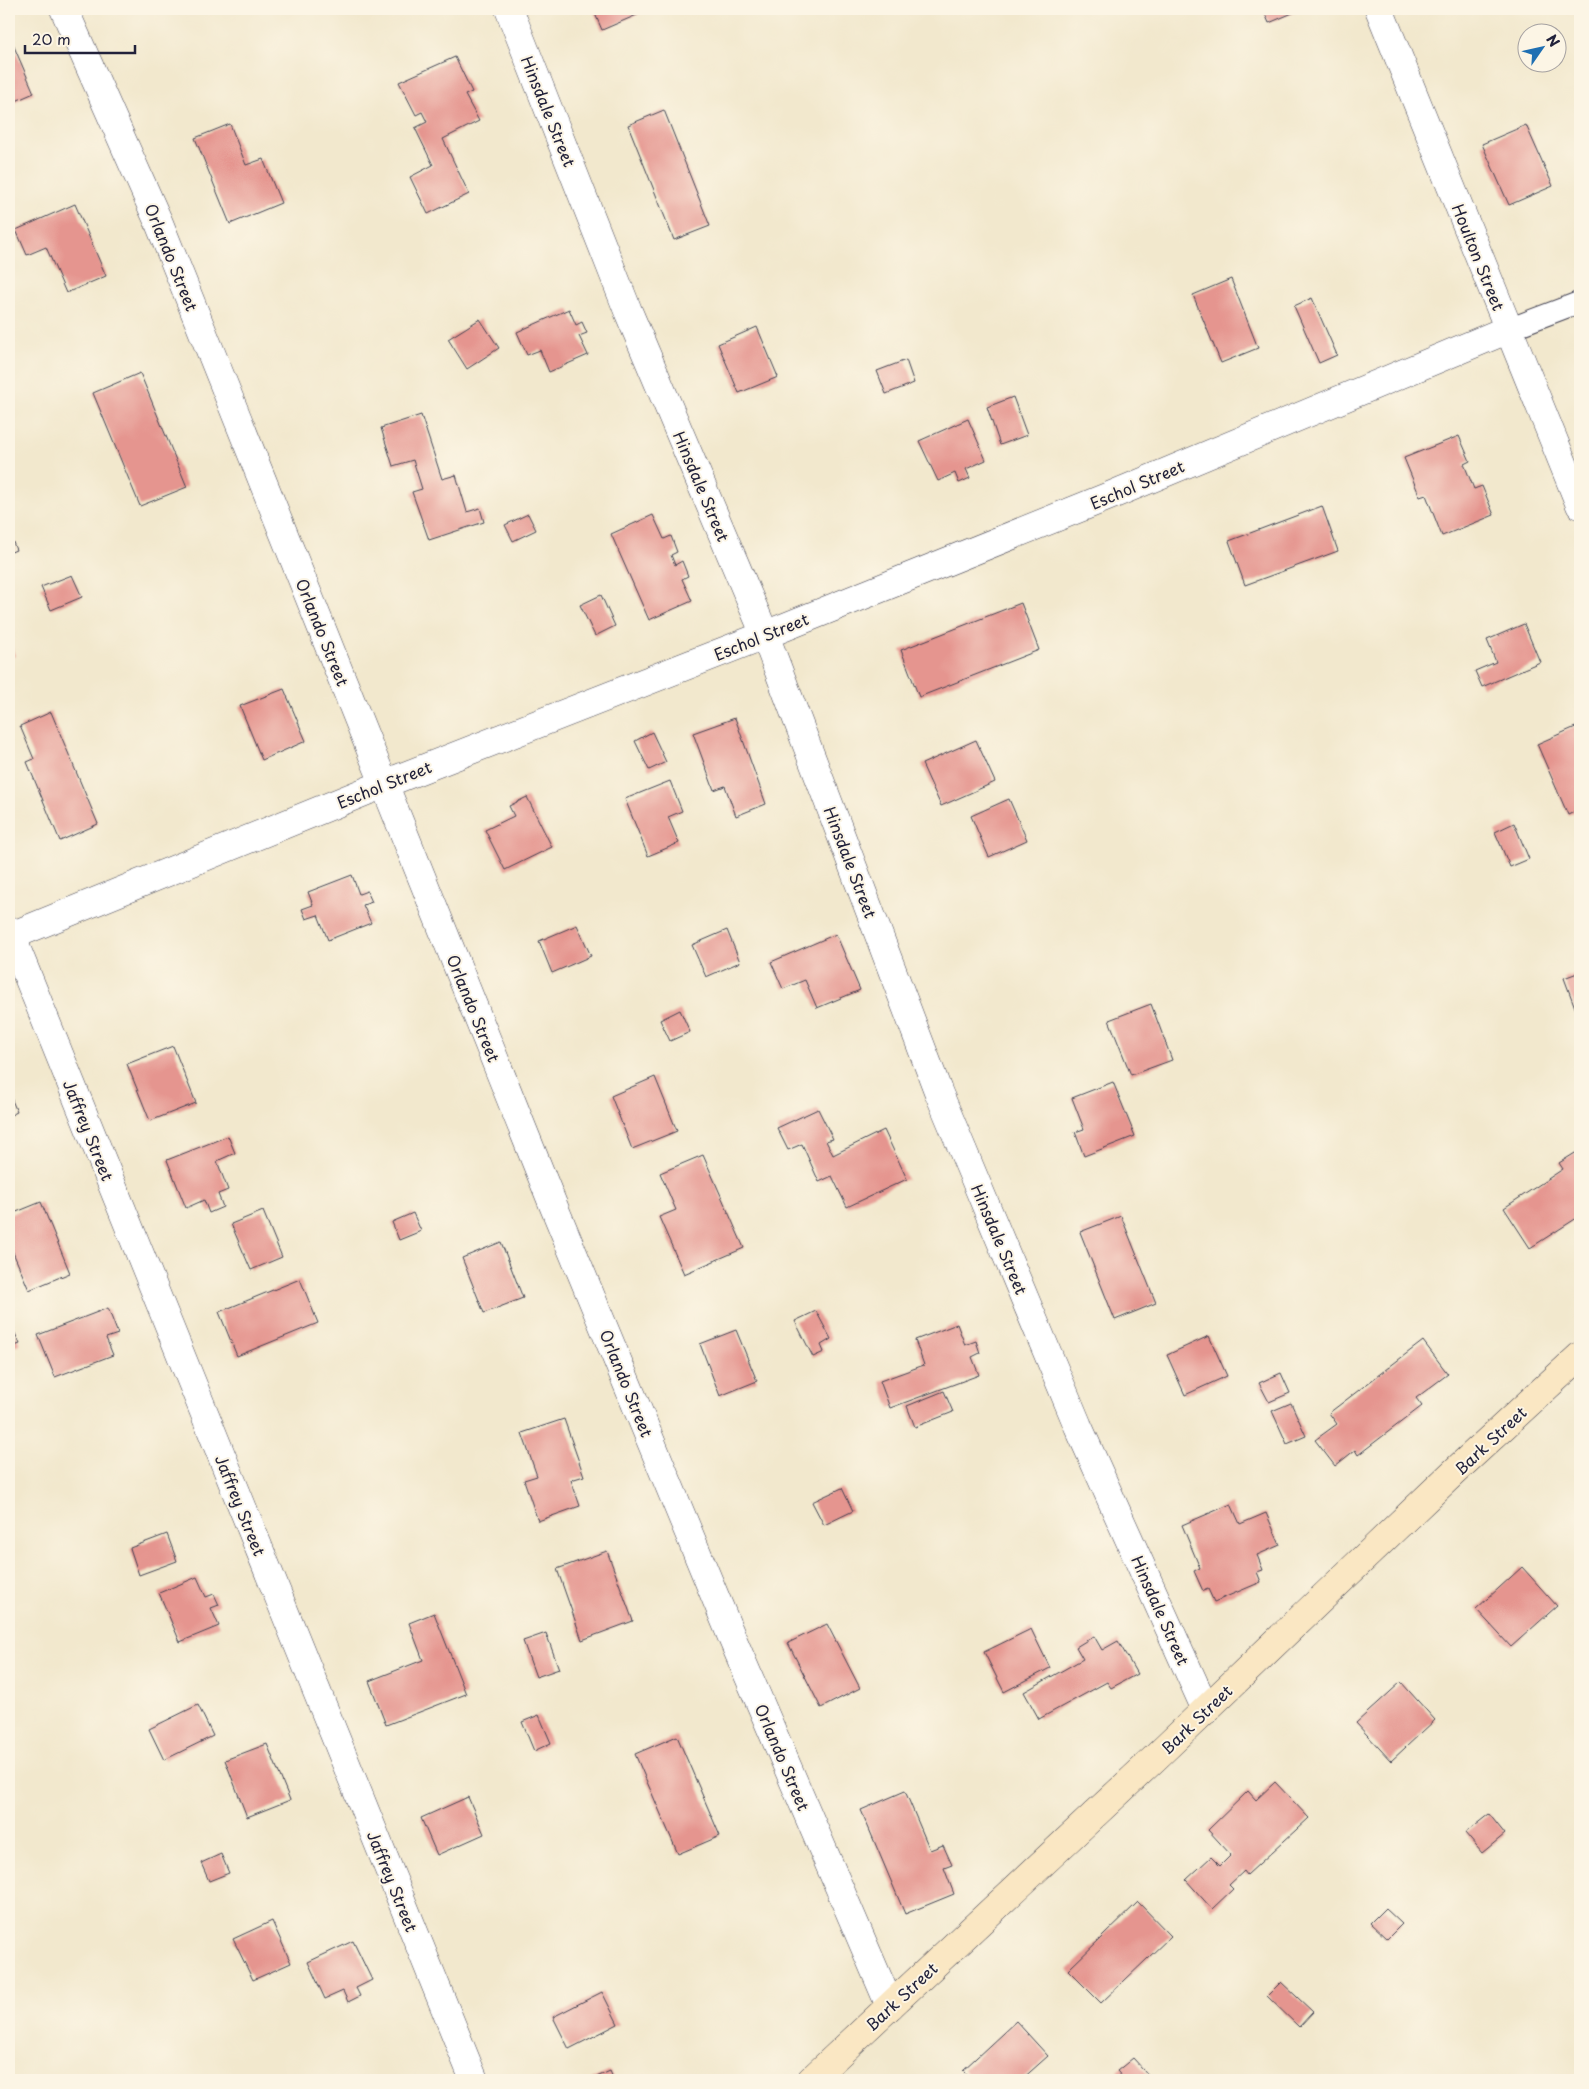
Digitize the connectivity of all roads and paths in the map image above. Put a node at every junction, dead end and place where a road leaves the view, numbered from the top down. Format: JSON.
{"nodes":[{"id":1,"x":64,"y":9,"type":"edge"},
{"id":2,"x":509,"y":9,"type":"edge"},
{"id":3,"x":1378,"y":9,"type":"edge"},
{"id":4,"x":1580,"y":302,"type":"edge"},
{"id":5,"x":1509,"y":329,"type":"junction"},
{"id":6,"x":1580,"y":505,"type":"edge"},
{"id":7,"x":764,"y":635,"type":"junction"},
{"id":8,"x":384,"y":784,"type":"junction"},
{"id":9,"x":10,"y":933,"type":"edge"},
{"id":10,"x":1580,"y":1356,"type":"edge"},
{"id":11,"x":1206,"y":1710,"type":"junction"},
{"id":12,"x":890,"y":2006,"type":"junction"},
{"id":13,"x":474,"y":2080,"type":"edge"},
{"id":14,"x":811,"y":2080,"type":"edge"}],
"edges":[{"from":1,"to":8,"type":"street","name":"Orlando Street"},
{"from":2,"to":7,"type":"street","name":"Hinsdale Street"},
{"from":3,"to":5,"type":"street","name":"Houlton Street"},
{"from":4,"to":5,"type":"lane"},
{"from":5,"to":6,"type":"street","name":"Houlton Street"},
{"from":5,"to":7,"type":"street","name":"Eschol Street"},
{"from":7,"to":8,"type":"street","name":"Eschol Street"},
{"from":7,"to":11,"type":"street","name":"Hinsdale Street"},
{"from":8,"to":9,"type":"street","name":"Eschol Street"},
{"from":8,"to":12,"type":"street","name":"Orlando Street"},
{"from":9,"to":13,"type":"street","name":"Jaffrey Street"},
{"from":10,"to":11,"type":"main road","name":"Bark Street"},
{"from":11,"to":12,"type":"main road","name":"Bark Street"},
{"from":12,"to":14,"type":"main road","name":"Bark Street"}]}
